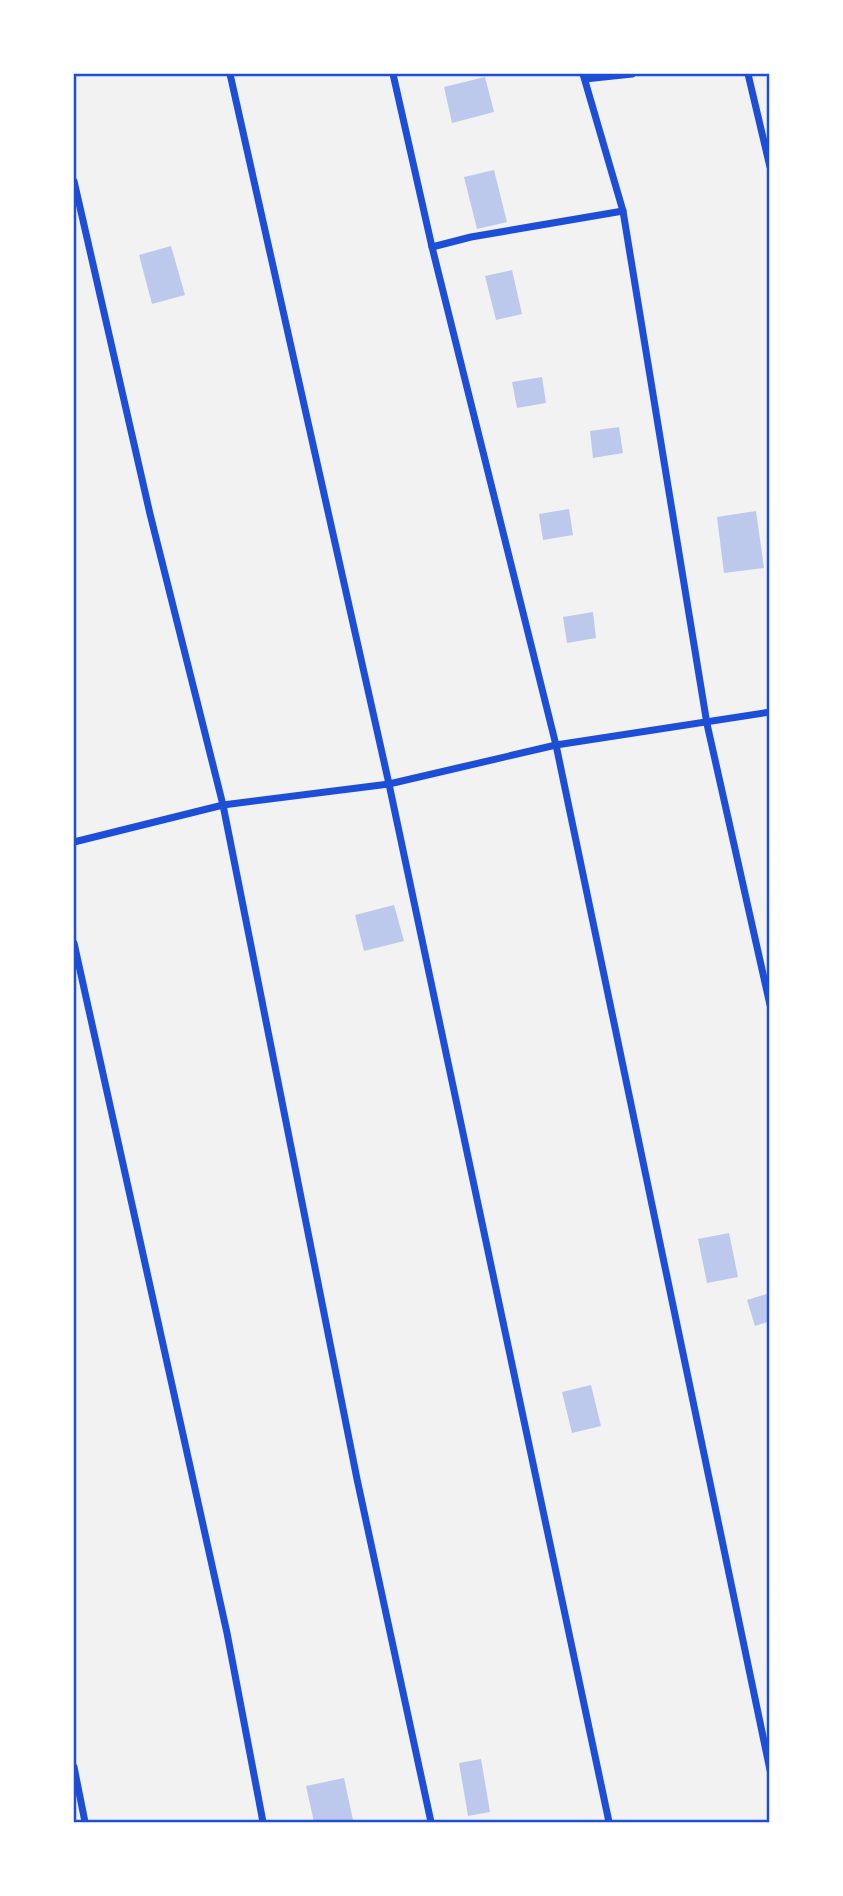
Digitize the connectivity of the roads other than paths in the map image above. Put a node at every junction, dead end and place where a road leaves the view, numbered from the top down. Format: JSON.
{"nodes":[{"id":1,"x":230,"y":74,"type":"edge"},
{"id":2,"x":393,"y":74,"type":"edge"},
{"id":3,"x":632,"y":74,"type":"edge"},
{"id":4,"x":748,"y":74,"type":"edge"},
{"id":5,"x":584,"y":76,"type":"edge"},
{"id":6,"x":769,"y":167,"type":"edge"},
{"id":7,"x":74,"y":181,"type":"edge"},
{"id":8,"x":624,"y":211,"type":"junction"},
{"id":9,"x":432,"y":247,"type":"junction"},
{"id":10,"x":769,"y":712,"type":"edge"},
{"id":11,"x":707,"y":724,"type":"junction"},
{"id":12,"x":556,"y":745,"type":"junction"},
{"id":13,"x":389,"y":784,"type":"junction"},
{"id":14,"x":223,"y":805,"type":"junction"},
{"id":15,"x":74,"y":842,"type":"edge"},
{"id":16,"x":74,"y":943,"type":"edge"},
{"id":17,"x":769,"y":1005,"type":"edge"},
{"id":18,"x":74,"y":1767,"type":"edge"},
{"id":19,"x":769,"y":1770,"type":"edge"},
{"id":20,"x":85,"y":1822,"type":"edge"},
{"id":21,"x":263,"y":1822,"type":"edge"},
{"id":22,"x":430,"y":1822,"type":"edge"},
{"id":23,"x":609,"y":1822,"type":"edge"}],
"edges":[{"from":1,"to":13,"type":"street"},
{"from":2,"to":9,"type":"street"},
{"from":3,"to":5,"type":"street"},
{"from":4,"to":6,"type":"street"},
{"from":5,"to":8,"type":"street"},
{"from":7,"to":14,"type":"street"},
{"from":8,"to":9,"type":"street"},
{"from":8,"to":11,"type":"street"},
{"from":9,"to":12,"type":"street"},
{"from":10,"to":11,"type":"street"},
{"from":11,"to":12,"type":"street"},
{"from":11,"to":17,"type":"street"},
{"from":12,"to":13,"type":"street"},
{"from":12,"to":19,"type":"street"},
{"from":13,"to":14,"type":"street"},
{"from":13,"to":23,"type":"street"},
{"from":14,"to":15,"type":"street"},
{"from":14,"to":22,"type":"street"},
{"from":16,"to":21,"type":"street"},
{"from":18,"to":20,"type":"street"}]}
